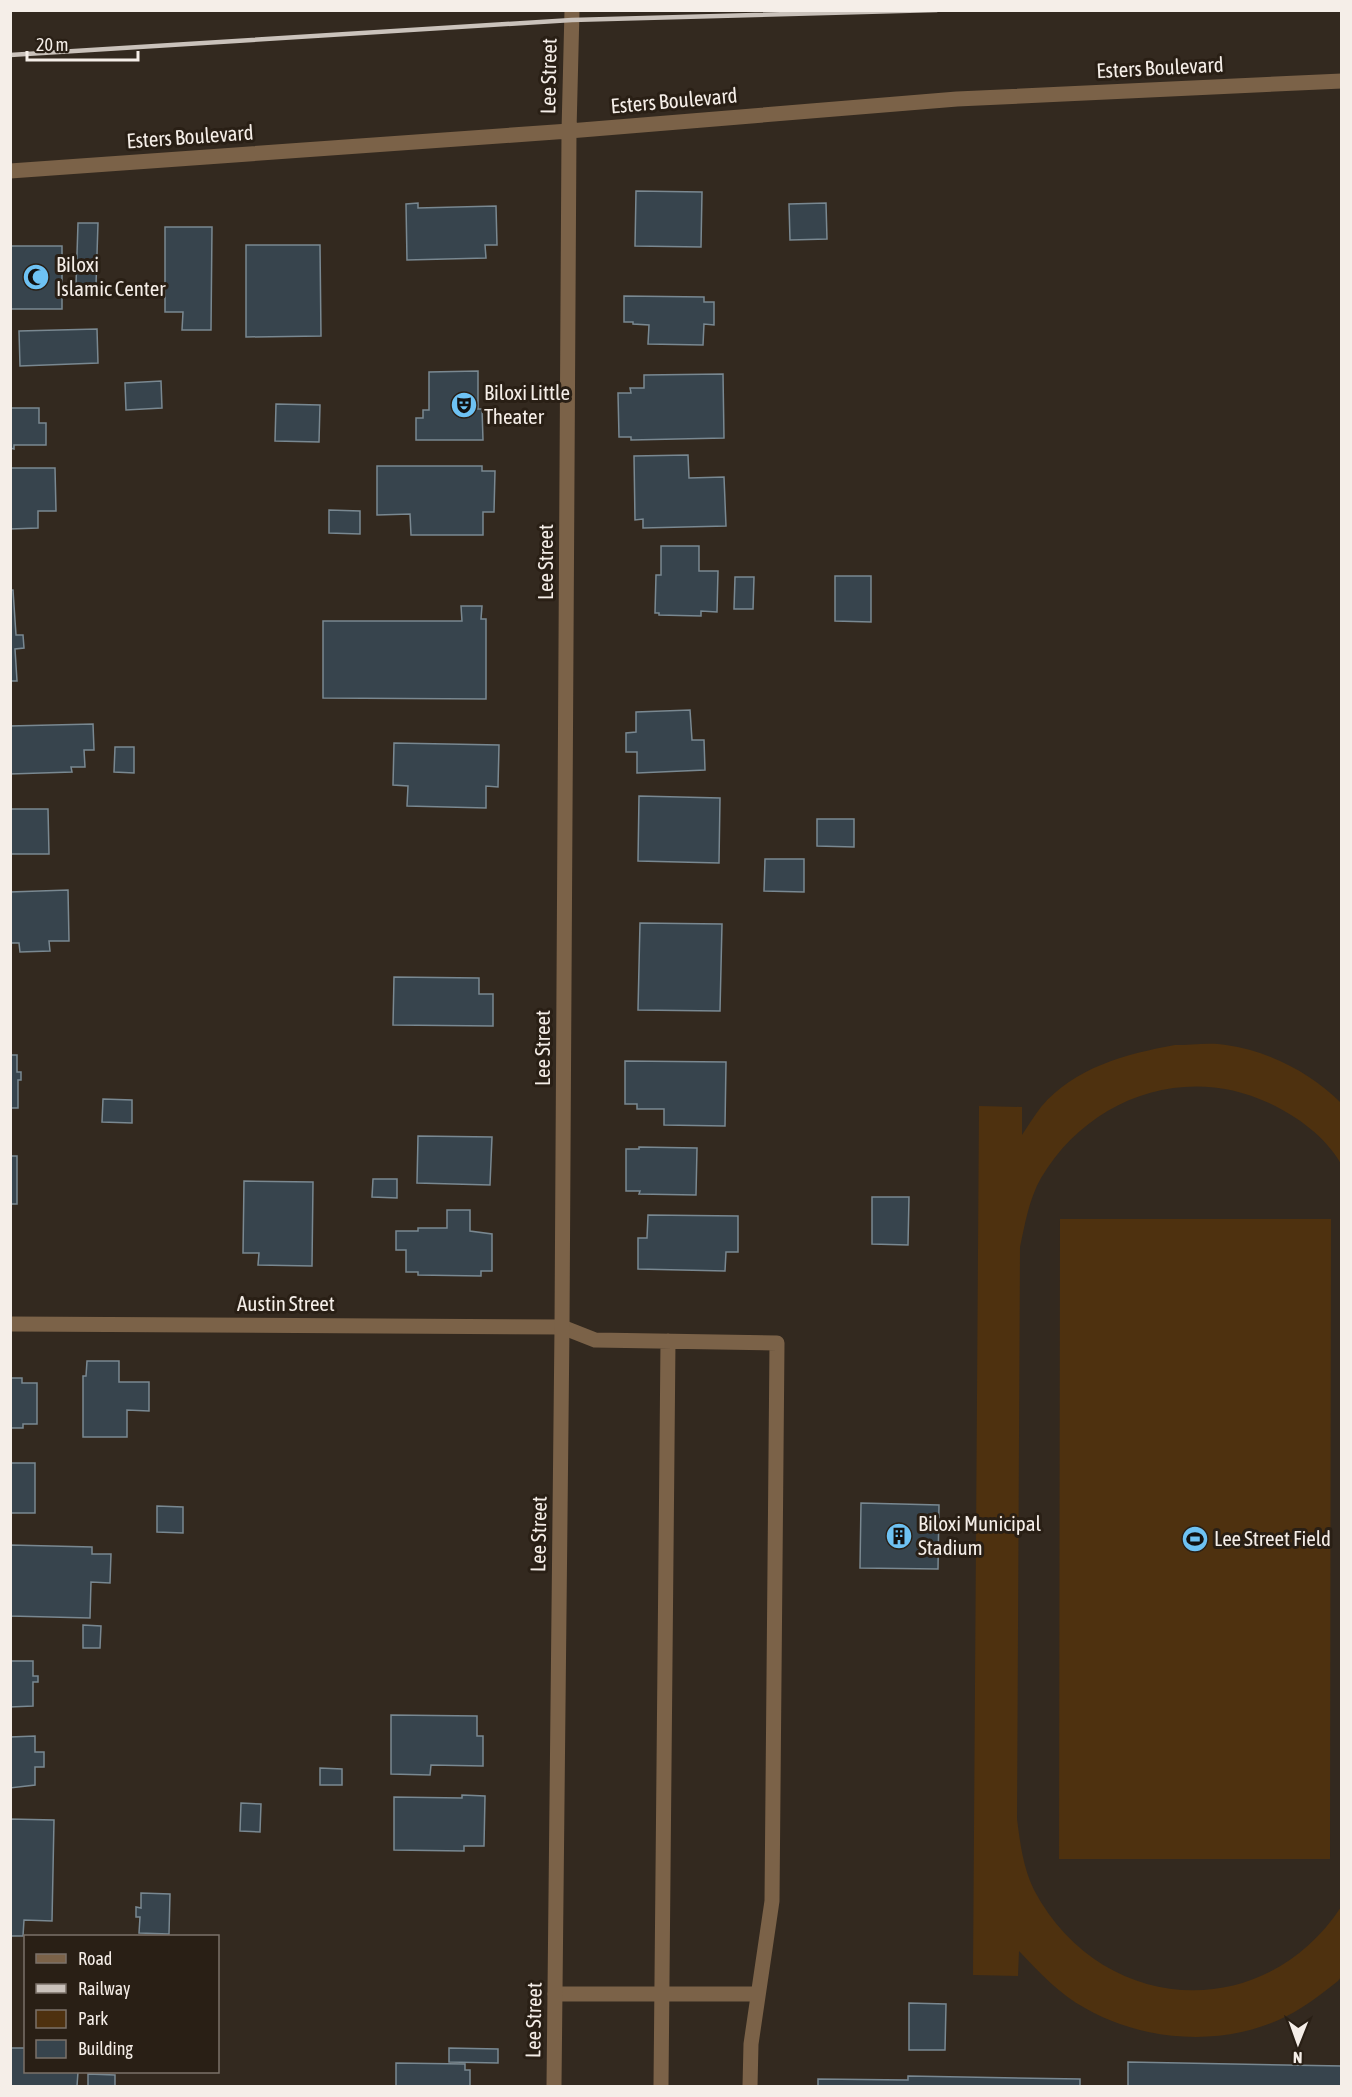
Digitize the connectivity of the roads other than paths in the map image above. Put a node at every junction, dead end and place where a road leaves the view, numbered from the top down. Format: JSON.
{"nodes":[{"id":1,"x":572,"y":10,"type":"edge"},
{"id":2,"x":1341,"y":81,"type":"edge"},
{"id":3,"x":569,"y":131,"type":"junction"},
{"id":4,"x":10,"y":171,"type":"edge"},
{"id":5,"x":10,"y":1324,"type":"edge"},
{"id":6,"x":562,"y":1327,"type":"junction"},
{"id":7,"x":668,"y":1341,"type":"junction"},
{"id":8,"x":555,"y":1994,"type":"junction"},
{"id":9,"x":757,"y":1994,"type":"junction"},
{"id":10,"x":662,"y":1995,"type":"junction"},
{"id":11,"x":554,"y":2086,"type":"edge"},
{"id":12,"x":661,"y":2086,"type":"edge"},
{"id":13,"x":750,"y":2086,"type":"edge"}],
"edges":[{"from":1,"to":3,"type":"street","name":"Lee Street"},
{"from":2,"to":3,"type":"street","name":"Esters Boulevard"},
{"from":3,"to":4,"type":"street","name":"Esters Boulevard"},
{"from":3,"to":6,"type":"street","name":"Lee Street"},
{"from":5,"to":6,"type":"street","name":"Austin Street"},
{"from":6,"to":7,"type":"street"},
{"from":6,"to":8,"type":"street","name":"Lee Street"},
{"from":7,"to":9,"type":"street"},
{"from":7,"to":10,"type":"street"},
{"from":8,"to":10,"type":"street"},
{"from":8,"to":11,"type":"street","name":"Lee Street"},
{"from":9,"to":10,"type":"street"},
{"from":9,"to":13,"type":"street"},
{"from":10,"to":12,"type":"street"}]}
